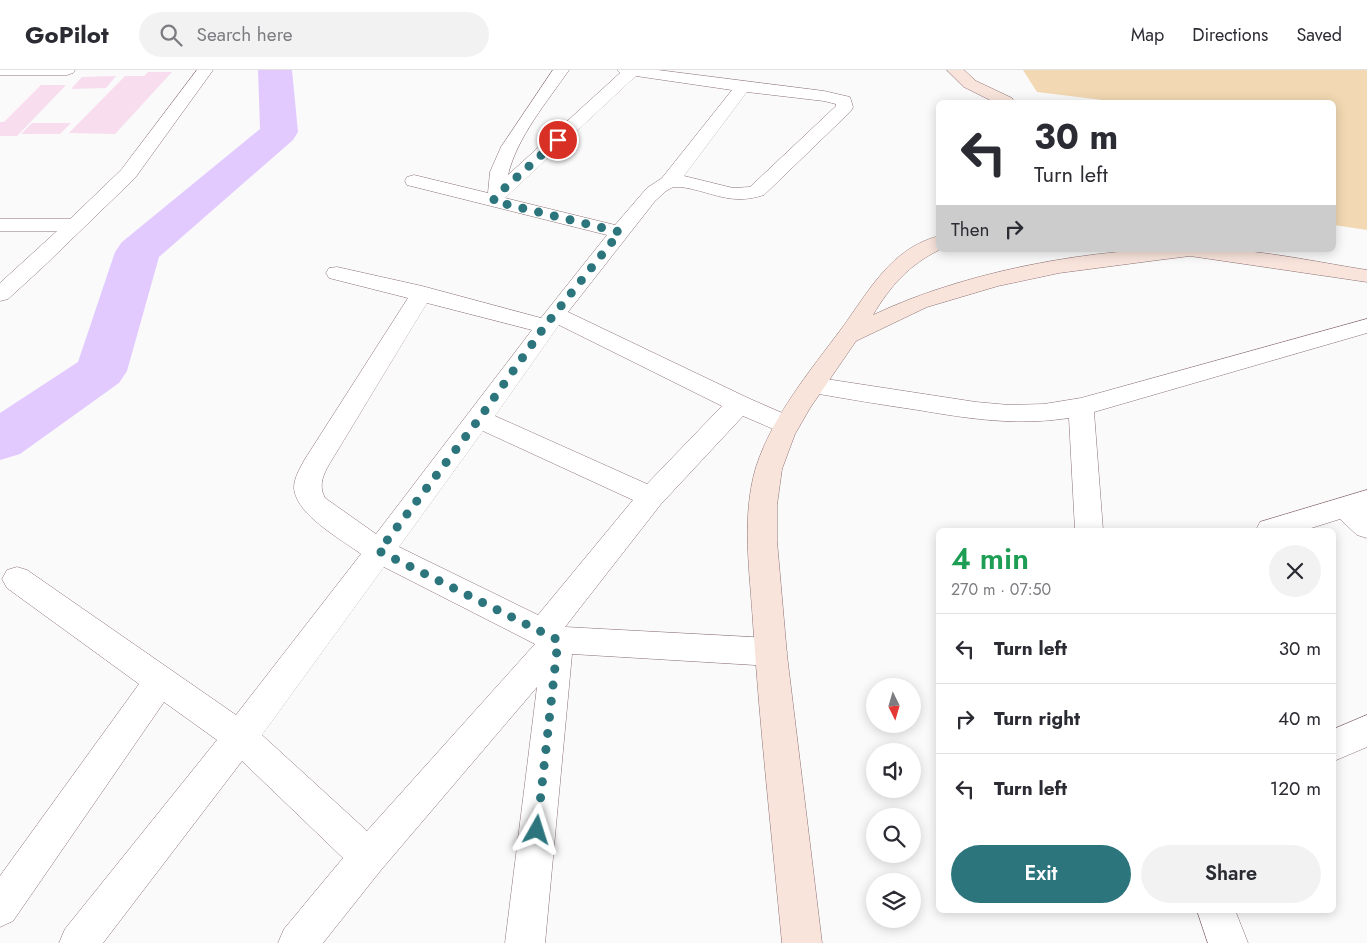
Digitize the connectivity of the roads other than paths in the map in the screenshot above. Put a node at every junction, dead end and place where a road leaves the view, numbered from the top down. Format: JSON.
{"nodes":[{"id":1,"x":0,"y":70,"type":"edge"},
{"id":2,"x":60,"y":70,"type":"edge"},
{"id":3,"x":67,"y":70,"type":"edge"},
{"id":4,"x":205,"y":70,"type":"edge"},
{"id":5,"x":561,"y":70,"type":"edge"},
{"id":6,"x":629,"y":70,"type":"edge"},
{"id":7,"x":955,"y":70,"type":"edge"},
{"id":8,"x":743,"y":87,"type":"junction"},
{"id":9,"x":1002,"y":100,"type":"edge"},
{"id":10,"x":414,"y":181,"type":"dead end"},
{"id":11,"x":669,"y":182,"type":"junction"},
{"id":12,"x":495,"y":198,"type":"junction"},
{"id":13,"x":0,"y":225,"type":"edge"},
{"id":14,"x":75,"y":225,"type":"junction"},
{"id":15,"x":620,"y":232,"type":"junction"},
{"id":16,"x":936,"y":244,"type":"edge"},
{"id":17,"x":1170,"y":252,"type":"edge"},
{"id":18,"x":1216,"y":252,"type":"edge"},
{"id":19,"x":1241,"y":254,"type":"edge"},
{"id":20,"x":337,"y":273,"type":"dead end"},
{"id":21,"x":1367,"y":276,"type":"edge"},
{"id":22,"x":422,"y":293,"type":"junction"},
{"id":23,"x":0,"y":294,"type":"edge"},
{"id":24,"x":550,"y":320,"type":"junction"},
{"id":25,"x":1367,"y":326,"type":"edge"},
{"id":26,"x":847,"y":336,"type":"junction"},
{"id":27,"x":813,"y":385,"type":"junction"},
{"id":28,"x":739,"y":404,"type":"junction"},
{"id":29,"x":1081,"y":407,"type":"junction"},
{"id":30,"x":479,"y":419,"type":"junction"},
{"id":31,"x":787,"y":425,"type":"junction"},
{"id":32,"x":651,"y":497,"type":"junction"},
{"id":33,"x":1356,"y":503,"type":"edge"},
{"id":34,"x":1367,"y":527,"type":"edge"},
{"id":35,"x":1088,"y":528,"type":"edge"},
{"id":36,"x":1276,"y":528,"type":"edge"},
{"id":37,"x":379,"y":551,"type":"junction"},
{"id":38,"x":17,"y":579,"type":"dead end"},
{"id":39,"x":551,"y":636,"type":"junction"},
{"id":40,"x":771,"y":652,"type":"junction"},
{"id":41,"x":160,"y":681,"type":"junction"},
{"id":42,"x":1367,"y":731,"type":"edge"},
{"id":43,"x":240,"y":737,"type":"junction"},
{"id":44,"x":1336,"y":744,"type":"edge"},
{"id":45,"x":368,"y":857,"type":"junction"},
{"id":46,"x":0,"y":908,"type":"edge"},
{"id":47,"x":1217,"y":913,"type":"edge"},
{"id":48,"x":79,"y":943,"type":"edge"},
{"id":49,"x":298,"y":943,"type":"edge"},
{"id":50,"x":525,"y":943,"type":"edge"},
{"id":51,"x":802,"y":943,"type":"edge"},
{"id":52,"x":1228,"y":943,"type":"edge"}],
"edges":[{"from":1,"to":2,"type":"street"},
{"from":2,"to":3,"type":"street"},
{"from":4,"to":14,"type":"street"},
{"from":5,"to":12,"type":"street"},
{"from":6,"to":8,"type":"street"},
{"from":6,"to":12,"type":"street"},
{"from":7,"to":9,"type":"street"},
{"from":8,"to":11,"type":"street"},
{"from":8,"to":11,"type":"street"},
{"from":10,"to":12,"type":"street"},
{"from":11,"to":15,"type":"street"},
{"from":12,"to":15,"type":"street"},
{"from":13,"to":14,"type":"street"},
{"from":14,"to":23,"type":"street"},
{"from":15,"to":24,"type":"street"},
{"from":16,"to":26,"type":"street"},
{"from":17,"to":26,"type":"street"},
{"from":18,"to":19,"type":"street"},
{"from":19,"to":21,"type":"street"},
{"from":20,"to":22,"type":"street"},
{"from":22,"to":24,"type":"street"},
{"from":22,"to":37,"type":"street"},
{"from":24,"to":28,"type":"street"},
{"from":24,"to":30,"type":"street"},
{"from":25,"to":29,"type":"street"},
{"from":26,"to":27,"type":"street"},
{"from":27,"to":29,"type":"street"},
{"from":27,"to":31,"type":"street"},
{"from":28,"to":31,"type":"street"},
{"from":28,"to":32,"type":"street"},
{"from":29,"to":35,"type":"street"},
{"from":30,"to":32,"type":"street"},
{"from":30,"to":37,"type":"street"},
{"from":31,"to":40,"type":"street"},
{"from":32,"to":39,"type":"street"},
{"from":33,"to":34,"type":"street"},
{"from":33,"to":36,"type":"street"},
{"from":37,"to":39,"type":"street"},
{"from":37,"to":43,"type":"street"},
{"from":38,"to":41,"type":"street"},
{"from":39,"to":40,"type":"street"},
{"from":39,"to":45,"type":"street"},
{"from":39,"to":50,"type":"street"},
{"from":40,"to":51,"type":"street"},
{"from":41,"to":43,"type":"street"},
{"from":41,"to":46,"type":"street"},
{"from":42,"to":44,"type":"street"},
{"from":43,"to":45,"type":"street"},
{"from":43,"to":48,"type":"street"},
{"from":45,"to":49,"type":"street"},
{"from":47,"to":52,"type":"street"}]}
